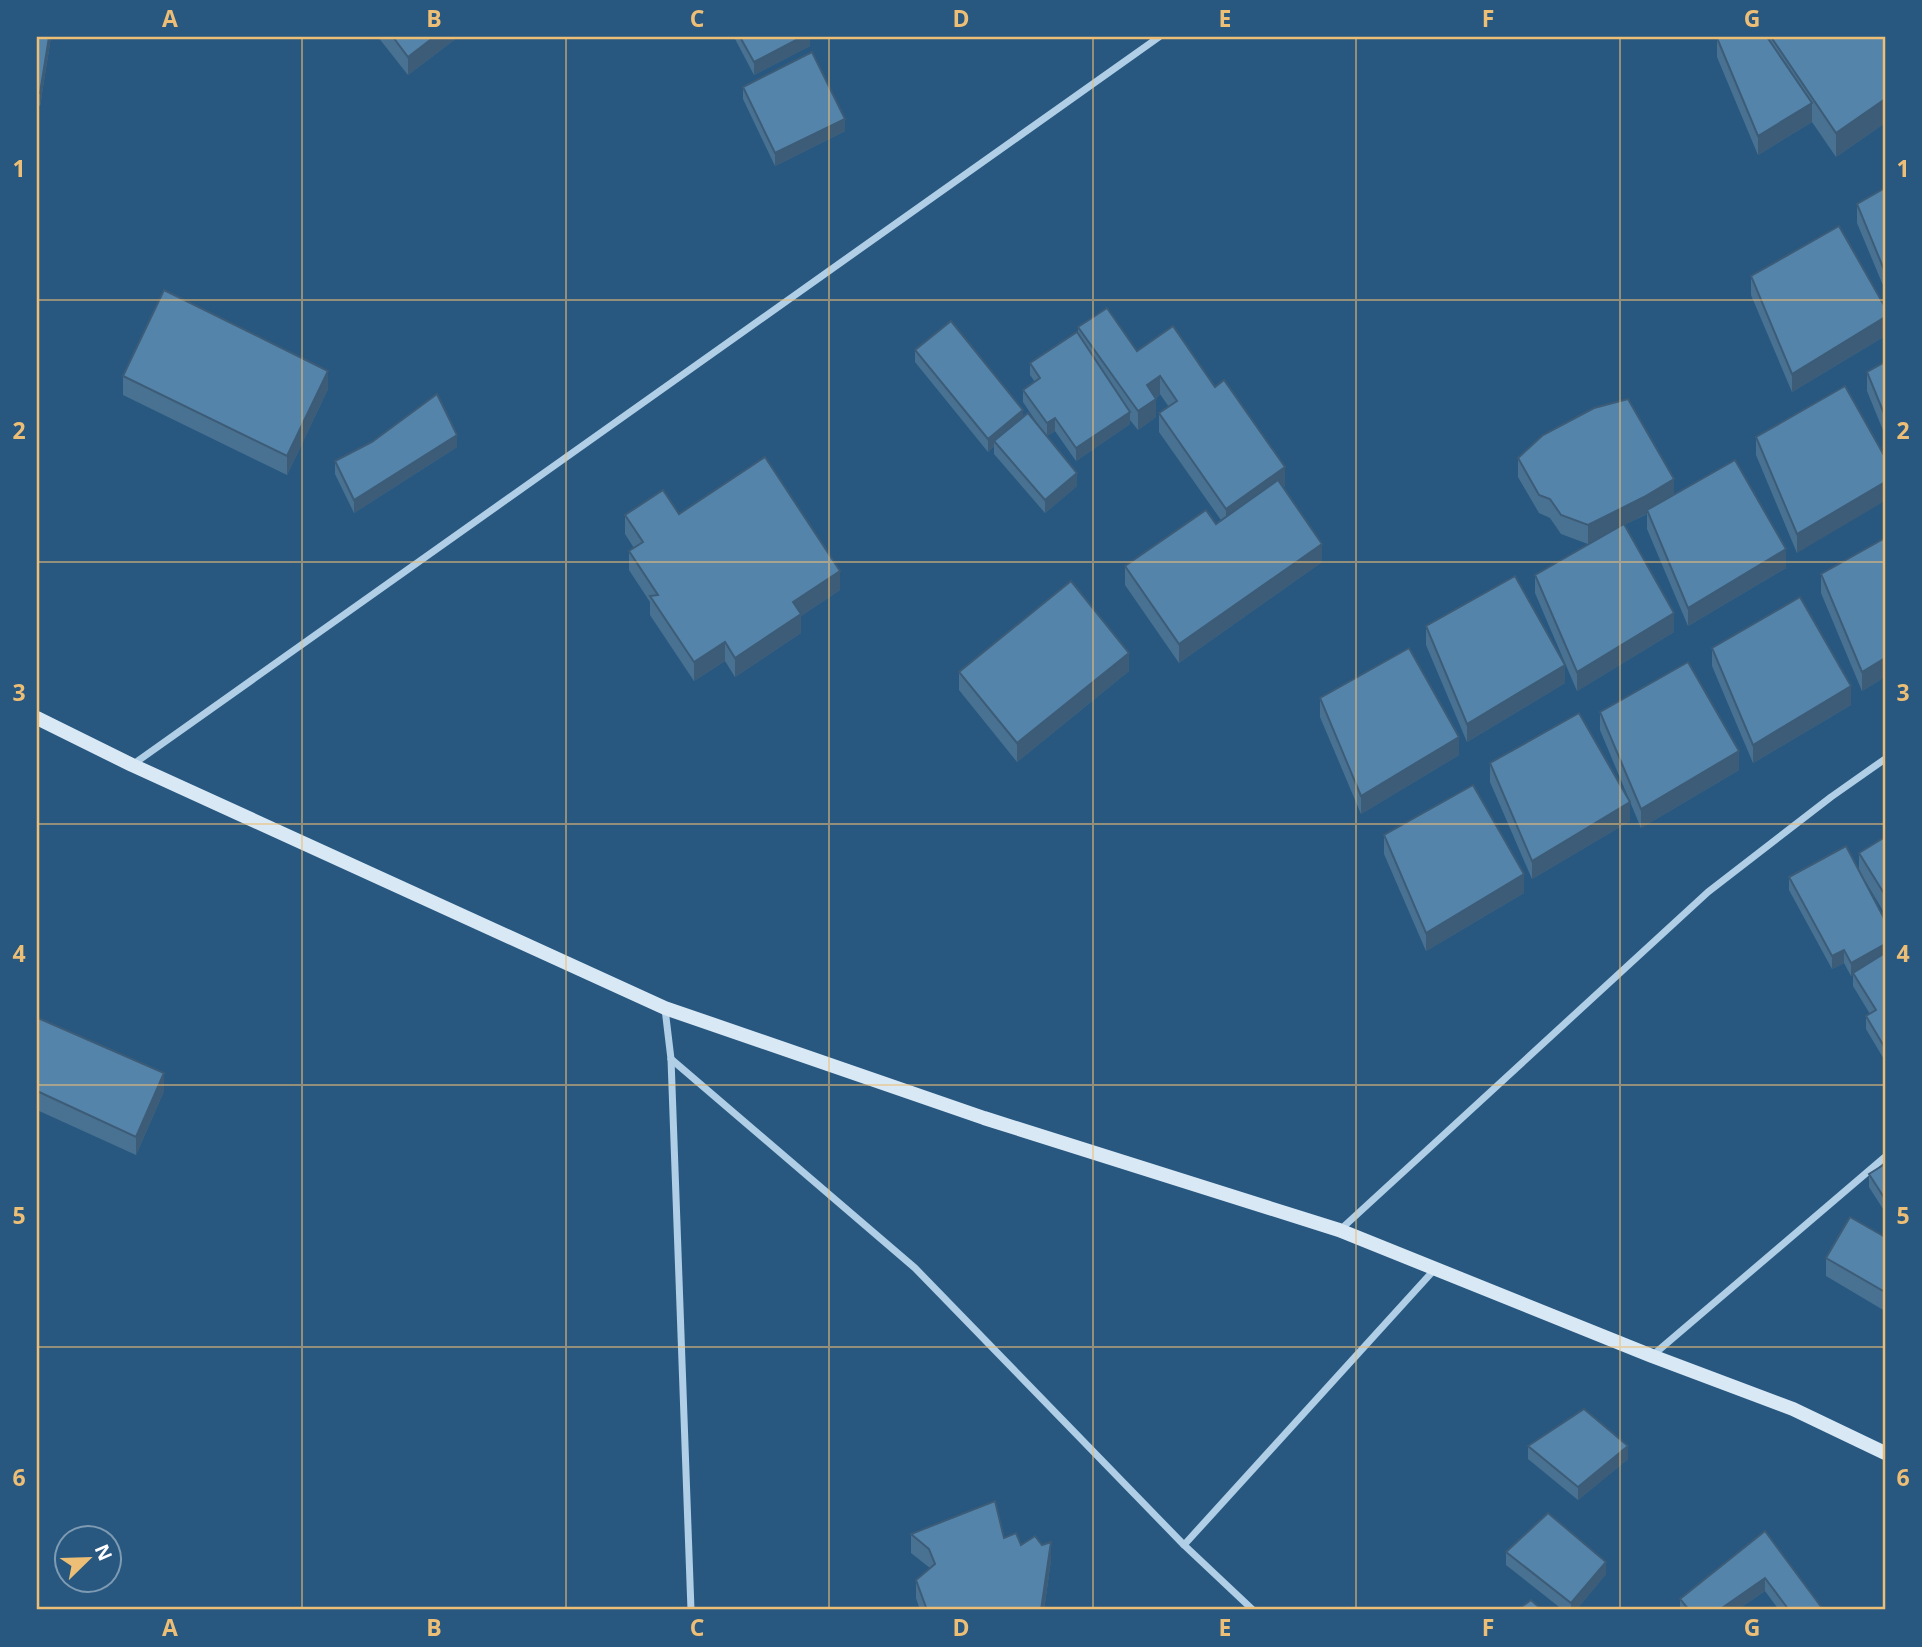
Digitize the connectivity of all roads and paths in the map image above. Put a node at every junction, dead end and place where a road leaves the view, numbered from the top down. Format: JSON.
{"nodes":[{"id":1,"x":1158,"y":37,"type":"edge"},
{"id":2,"x":37,"y":718,"type":"edge"},
{"id":3,"x":1885,"y":759,"type":"edge"},
{"id":4,"x":132,"y":765,"type":"junction"},
{"id":5,"x":665,"y":1008,"type":"junction"},
{"id":6,"x":671,"y":1059,"type":"junction"},
{"id":7,"x":1885,"y":1157,"type":"edge"},
{"id":8,"x":1339,"y":1230,"type":"junction"},
{"id":9,"x":1435,"y":1268,"type":"junction"},
{"id":10,"x":1652,"y":1356,"type":"junction"},
{"id":11,"x":1885,"y":1453,"type":"edge"},
{"id":12,"x":1184,"y":1545,"type":"junction"},
{"id":13,"x":691,"y":1610,"type":"edge"},
{"id":14,"x":1253,"y":1610,"type":"edge"}],
"edges":[{"from":1,"to":4,"type":"street"},
{"from":2,"to":4,"type":"street"},
{"from":3,"to":8,"type":"street"},
{"from":4,"to":5,"type":"street"},
{"from":5,"to":6,"type":"street"},
{"from":5,"to":8,"type":"street"},
{"from":6,"to":12,"type":"street"},
{"from":6,"to":13,"type":"street"},
{"from":7,"to":10,"type":"street"},
{"from":8,"to":9,"type":"street"},
{"from":9,"to":10,"type":"street"},
{"from":9,"to":12,"type":"street"},
{"from":10,"to":11,"type":"street"},
{"from":12,"to":14,"type":"street"}]}
